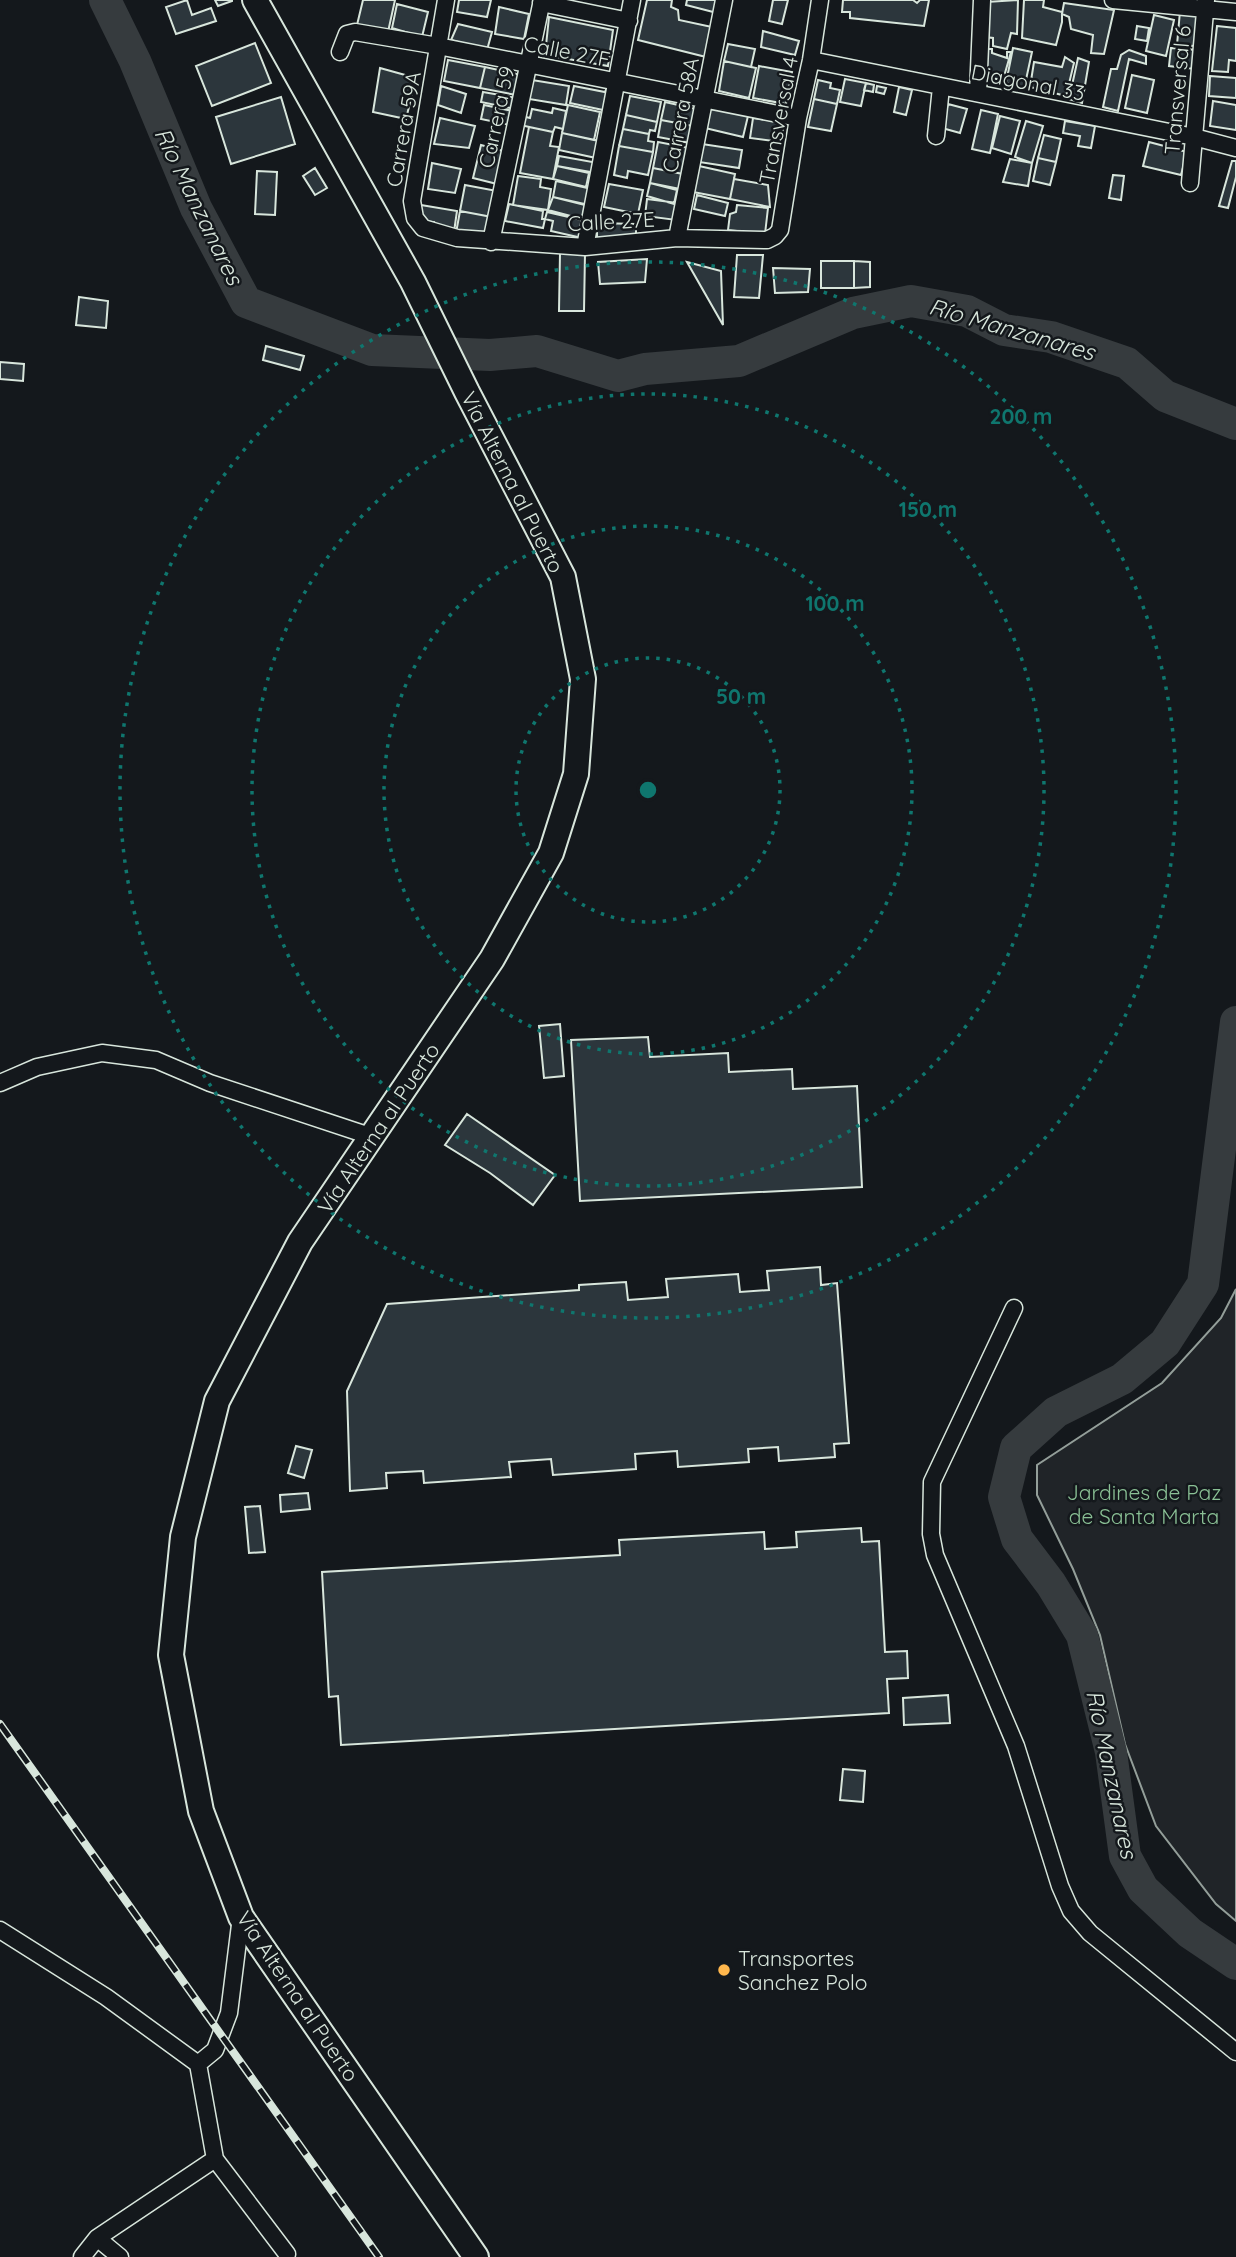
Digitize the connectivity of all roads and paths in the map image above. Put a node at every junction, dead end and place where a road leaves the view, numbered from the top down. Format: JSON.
{"nodes":[{"id":1,"x":255,"y":0,"type":"edge"},
{"id":2,"x":446,"y":0,"type":"edge"},
{"id":3,"x":632,"y":0,"type":"edge"},
{"id":4,"x":724,"y":0,"type":"edge"},
{"id":5,"x":820,"y":0,"type":"edge"},
{"id":6,"x":982,"y":0,"type":"edge"},
{"id":7,"x":1113,"y":0,"type":"edge"},
{"id":8,"x":541,"y":2,"type":"edge"},
{"id":9,"x":1206,"y":5,"type":"edge"},
{"id":10,"x":1236,"y":12,"type":"edge"},
{"id":11,"x":629,"y":21,"type":"junction"},
{"id":12,"x":438,"y":46,"type":"junction"},
{"id":13,"x":340,"y":52,"type":"dead end"},
{"id":14,"x":811,"y":60,"type":"junction"},
{"id":15,"x":528,"y":65,"type":"junction"},
{"id":16,"x":617,"y":82,"type":"junction"},
{"id":17,"x":941,"y":87,"type":"junction"},
{"id":18,"x":978,"y":93,"type":"junction"},
{"id":19,"x":705,"y":100,"type":"junction"},
{"id":20,"x":798,"y":118,"type":"junction"},
{"id":21,"x":936,"y":136,"type":"dead end"},
{"id":22,"x":1194,"y":137,"type":"junction"},
{"id":23,"x":1236,"y":148,"type":"edge"},
{"id":24,"x":1191,"y":183,"type":"dead end"},
{"id":25,"x":457,"y":238,"type":"joint"},
{"id":26,"x":677,"y":238,"type":"junction"},
{"id":27,"x":767,"y":240,"type":"joint"},
{"id":28,"x":491,"y":242,"type":"junction"},
{"id":29,"x":585,"y":247,"type":"junction"},
{"id":30,"x":0,"y":1083,"type":"edge"},
{"id":31,"x":373,"y":1137,"type":"junction"},
{"id":32,"x":1014,"y":1308,"type":"dead end"},
{"id":33,"x":241,"y":1917,"type":"junction"},
{"id":34,"x":0,"y":1930,"type":"edge"},
{"id":35,"x":1236,"y":2052,"type":"edge"},
{"id":36,"x":198,"y":2064,"type":"junction"},
{"id":37,"x":215,"y":2159,"type":"junction"},
{"id":38,"x":97,"y":2238,"type":"junction"},
{"id":39,"x":287,"y":2254,"type":"dead end"},
{"id":40,"x":82,"y":2257,"type":"edge"},
{"id":41,"x":120,"y":2257,"type":"edge"},
{"id":42,"x":476,"y":2257,"type":"edge"}],
"edges":[{"from":1,"to":31,"type":"main road","name":"Vía Alterna al Puerto"},
{"from":2,"to":12,"type":"street","name":"Carrera 59A"},
{"from":3,"to":11,"type":"street"},
{"from":4,"to":19,"type":"street","name":"Carrera 58A"},
{"from":5,"to":14,"type":"street","name":"Transversal 4"},
{"from":6,"to":18,"type":"street"},
{"from":7,"to":9,"type":"street"},
{"from":8,"to":11,"type":"street"},
{"from":8,"to":15,"type":"street","name":"Carrera 59"},
{"from":9,"to":10,"type":"street"},
{"from":9,"to":22,"type":"street","name":"Transversal 6"},
{"from":11,"to":16,"type":"street"},
{"from":12,"to":13,"type":"street","name":"Calle 27F"},
{"from":12,"to":15,"type":"street","name":"Calle 27F"},
{"from":12,"to":25,"type":"street","name":"Carrera 59A"},
{"from":14,"to":17,"type":"street","name":"Diagonal 33"},
{"from":14,"to":20,"type":"street","name":"Transversal 4"},
{"from":15,"to":16,"type":"street","name":"Calle 27F"},
{"from":15,"to":28,"type":"street","name":"Carrera 59"},
{"from":16,"to":19,"type":"street","name":"Calle 27F"},
{"from":16,"to":29,"type":"street"},
{"from":17,"to":18,"type":"street","name":"Diagonal 33"},
{"from":17,"to":21,"type":"street"},
{"from":18,"to":22,"type":"street","name":"Diagonal 33"},
{"from":19,"to":20,"type":"street","name":"Calle 27F"},
{"from":19,"to":26,"type":"street","name":"Carrera 58A"},
{"from":20,"to":27,"type":"street","name":"Transversal 4"},
{"from":22,"to":23,"type":"street","name":"Diagonal 33"},
{"from":22,"to":24,"type":"street","name":"Transversal 6"},
{"from":25,"to":28,"type":"street","name":"Calle 27E"},
{"from":26,"to":27,"type":"street","name":"Calle 27E"},
{"from":26,"to":29,"type":"street","name":"Calle 27E"},
{"from":28,"to":29,"type":"street","name":"Calle 27E"},
{"from":30,"to":31,"type":"street"},
{"from":31,"to":33,"type":"main road","name":"Vía Alterna al Puerto"},
{"from":32,"to":35,"type":"street"},
{"from":33,"to":36,"type":"street"},
{"from":33,"to":42,"type":"main road","name":"Vía Alterna al Puerto"},
{"from":34,"to":36,"type":"street"},
{"from":36,"to":37,"type":"street"},
{"from":37,"to":38,"type":"street"},
{"from":37,"to":39,"type":"street"},
{"from":38,"to":40,"type":"street"},
{"from":38,"to":41,"type":"street"}]}
